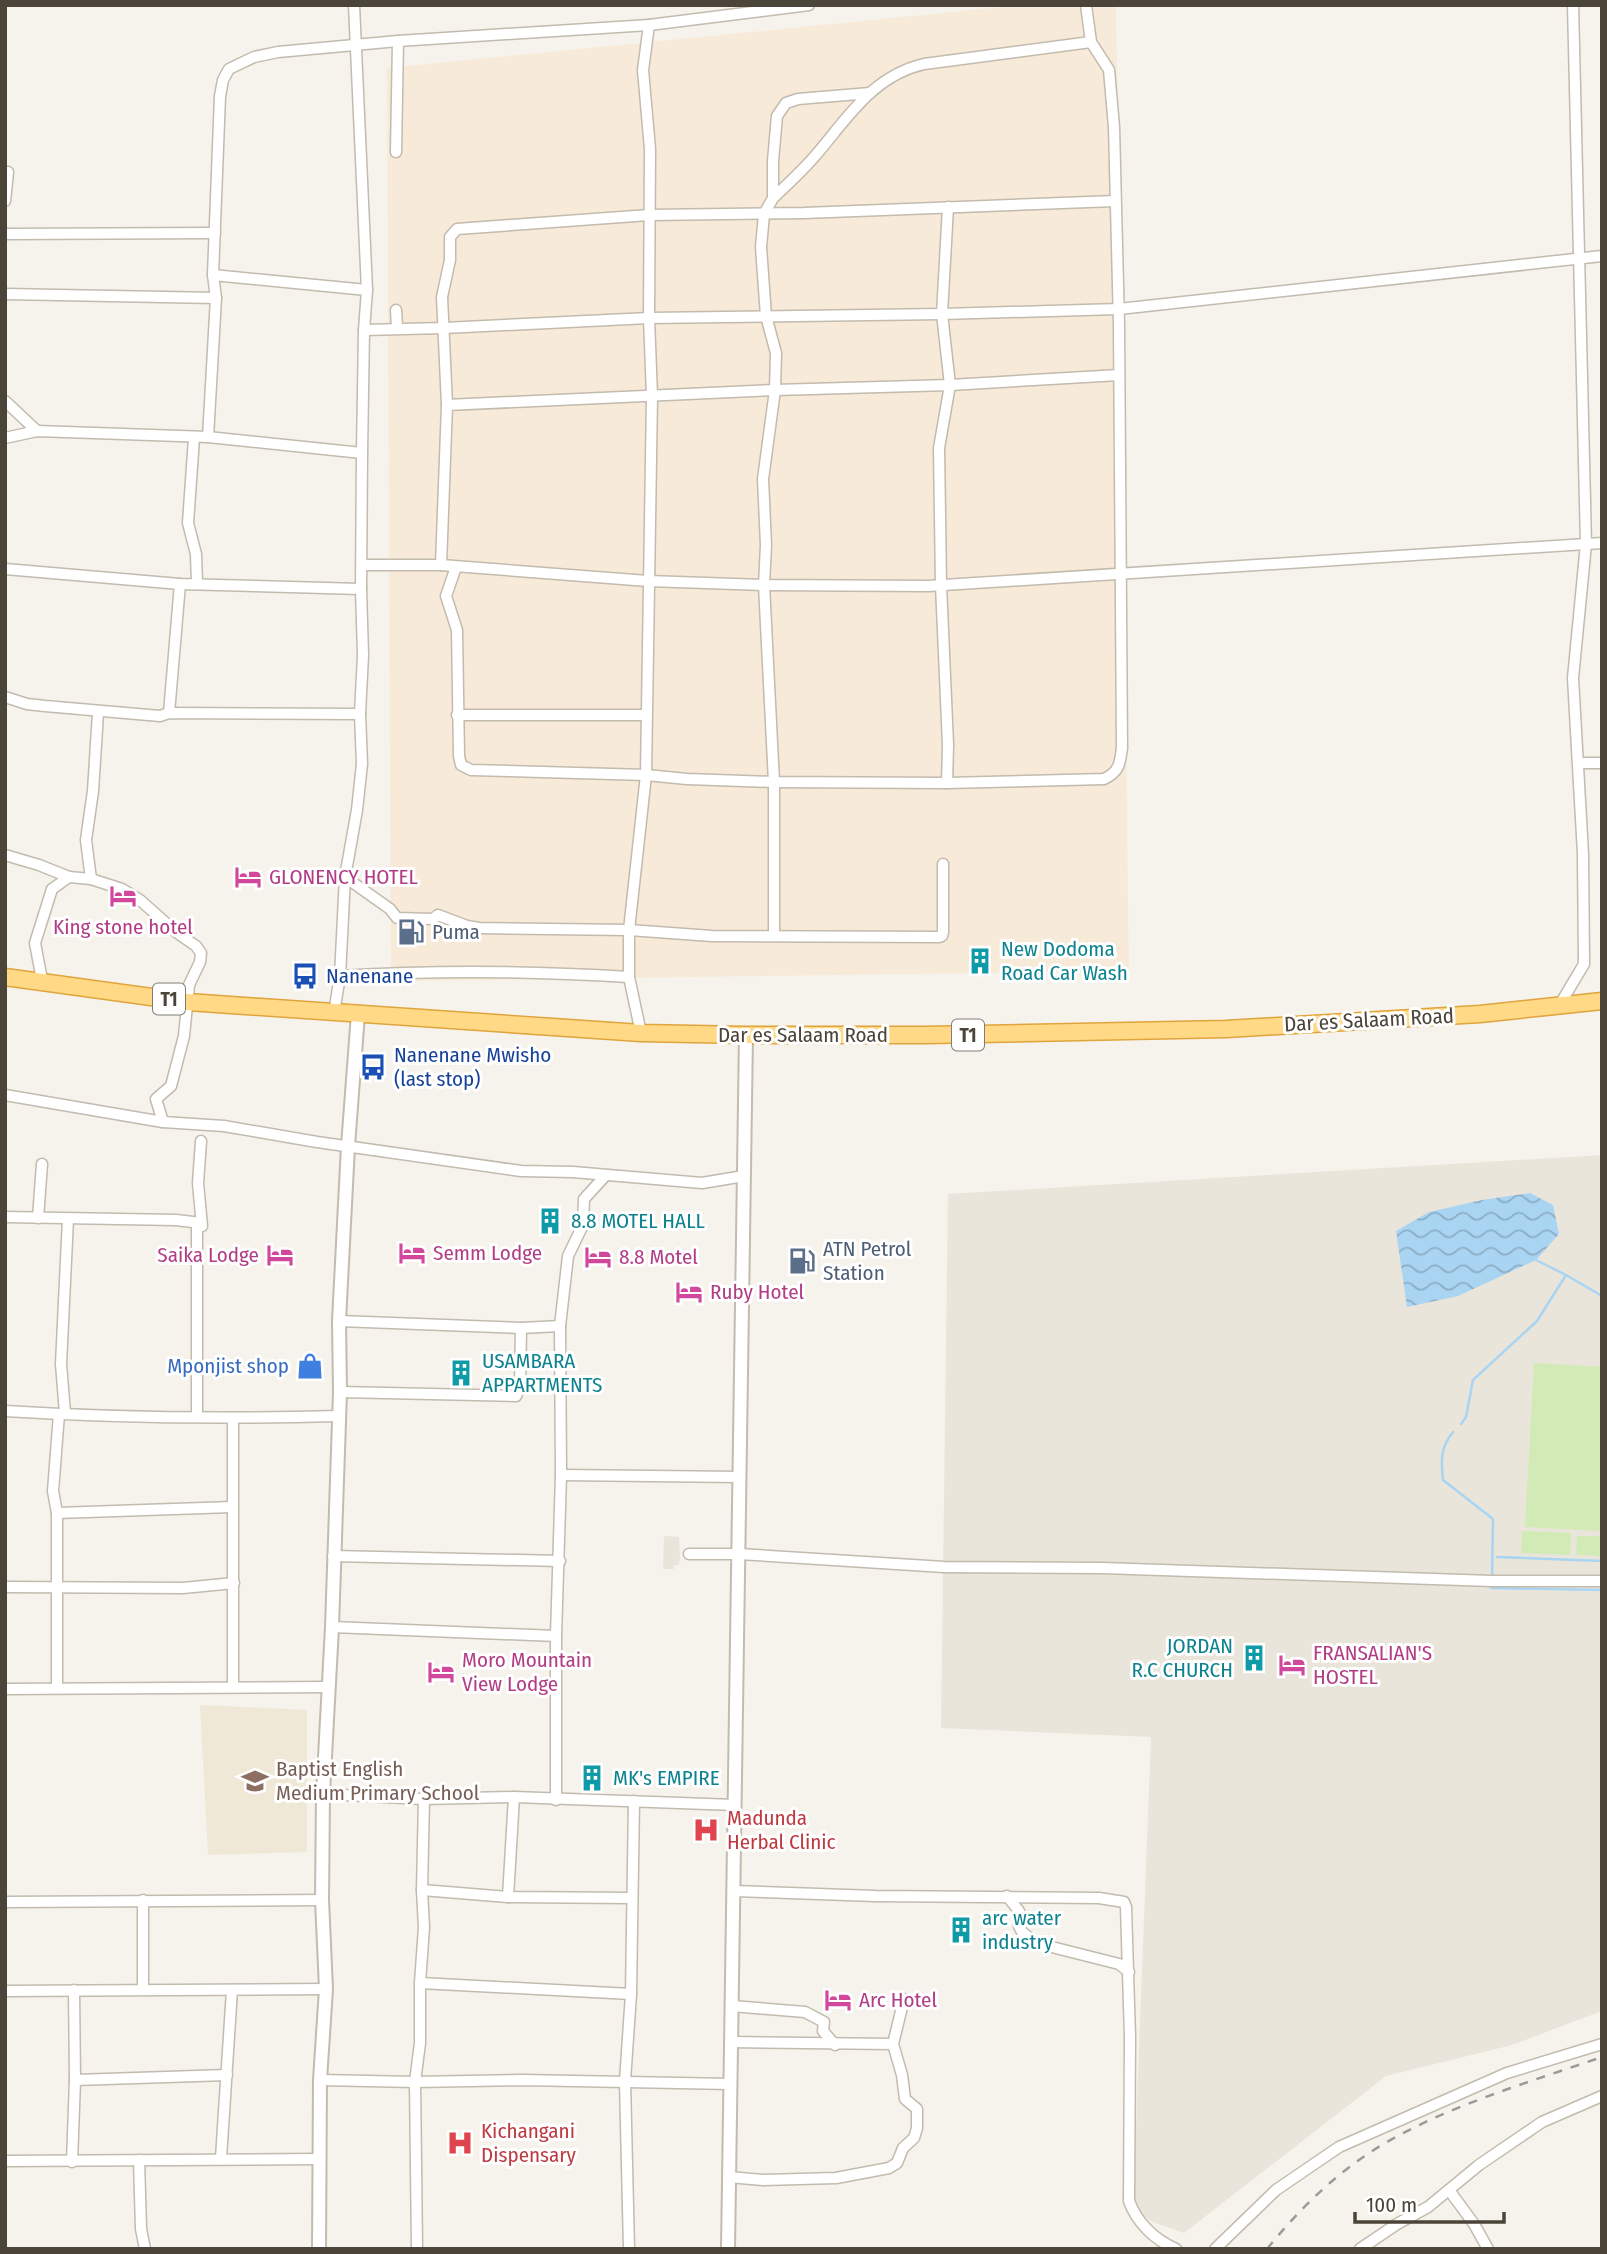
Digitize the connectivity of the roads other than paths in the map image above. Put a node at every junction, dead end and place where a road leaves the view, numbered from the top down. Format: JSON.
{"nodes":[{"id":1,"x":354,"y":5,"type":"edge"},
{"id":2,"x":809,"y":5,"type":"edge"},
{"id":3,"x":1086,"y":5,"type":"edge"},
{"id":4,"x":1573,"y":5,"type":"edge"},
{"id":5,"x":727,"y":10,"type":"edge"},
{"id":6,"x":649,"y":25,"type":"junction"},
{"id":7,"x":398,"y":41,"type":"junction"},
{"id":8,"x":1091,"y":42,"type":"junction"},
{"id":9,"x":356,"y":46,"type":"junction"},
{"id":10,"x":870,"y":93,"type":"junction"},
{"id":11,"x":396,"y":152,"type":"dead end"},
{"id":12,"x":8,"y":172,"type":"dead end"},
{"id":13,"x":773,"y":198,"type":"junction"},
{"id":14,"x":5,"y":201,"type":"edge"},
{"id":15,"x":1115,"y":201,"type":"junction"},
{"id":16,"x":948,"y":207,"type":"junction"},
{"id":17,"x":764,"y":214,"type":"junction"},
{"id":18,"x":649,"y":215,"type":"junction"},
{"id":19,"x":215,"y":233,"type":"junction"},
{"id":20,"x":5,"y":234,"type":"edge"},
{"id":21,"x":1602,"y":256,"type":"edge"},
{"id":22,"x":1580,"y":258,"type":"junction"},
{"id":23,"x":213,"y":275,"type":"junction"},
{"id":24,"x":367,"y":290,"type":"junction"},
{"id":25,"x":5,"y":294,"type":"edge"},
{"id":26,"x":216,"y":299,"type":"junction"},
{"id":27,"x":1119,"y":309,"type":"junction"},
{"id":28,"x":396,"y":310,"type":"dead end"},
{"id":29,"x":942,"y":314,"type":"junction"},
{"id":30,"x":766,"y":316,"type":"junction"},
{"id":31,"x":649,"y":318,"type":"junction"},
{"id":32,"x":397,"y":328,"type":"junction"},
{"id":33,"x":444,"y":328,"type":"junction"},
{"id":34,"x":364,"y":330,"type":"junction"},
{"id":35,"x":1119,"y":375,"type":"junction"},
{"id":36,"x":950,"y":385,"type":"junction"},
{"id":37,"x":775,"y":390,"type":"junction"},
{"id":38,"x":652,"y":396,"type":"junction"},
{"id":39,"x":5,"y":401,"type":"edge"},
{"id":40,"x":447,"y":405,"type":"junction"},
{"id":41,"x":37,"y":431,"type":"junction"},
{"id":42,"x":208,"y":437,"type":"junction"},
{"id":43,"x":5,"y":438,"type":"edge"},
{"id":44,"x":194,"y":438,"type":"junction"},
{"id":45,"x":362,"y":453,"type":"junction"},
{"id":46,"x":1602,"y":543,"type":"edge"},
{"id":47,"x":1586,"y":544,"type":"junction"},
{"id":48,"x":362,"y":565,"type":"junction"},
{"id":49,"x":441,"y":565,"type":"junction"},
{"id":50,"x":456,"y":566,"type":"junction"},
{"id":51,"x":5,"y":569,"type":"edge"},
{"id":52,"x":1121,"y":574,"type":"junction"},
{"id":53,"x":648,"y":581,"type":"junction"},
{"id":54,"x":180,"y":584,"type":"junction"},
{"id":55,"x":197,"y":584,"type":"junction"},
{"id":56,"x":764,"y":585,"type":"junction"},
{"id":57,"x":941,"y":585,"type":"junction"},
{"id":58,"x":361,"y":589,"type":"junction"},
{"id":59,"x":5,"y":696,"type":"edge"},
{"id":60,"x":98,"y":713,"type":"junction"},
{"id":61,"x":169,"y":713,"type":"junction"},
{"id":62,"x":360,"y":714,"type":"junction"},
{"id":63,"x":457,"y":715,"type":"junction"},
{"id":64,"x":646,"y":715,"type":"junction"},
{"id":65,"x":1579,"y":762,"type":"junction"},
{"id":66,"x":1602,"y":763,"type":"edge"},
{"id":67,"x":646,"y":775,"type":"junction"},
{"id":68,"x":774,"y":782,"type":"junction"},
{"id":69,"x":947,"y":783,"type":"junction"},
{"id":70,"x":5,"y":855,"type":"edge"},
{"id":71,"x":943,"y":864,"type":"dead end"},
{"id":72,"x":69,"y":877,"type":"junction"},
{"id":73,"x":345,"y":877,"type":"junction"},
{"id":74,"x":91,"y":879,"type":"junction"},
{"id":75,"x":629,"y":930,"type":"junction"},
{"id":76,"x":774,"y":935,"type":"junction"},
{"id":77,"x":5,"y":976,"type":"edge"},
{"id":78,"x":340,"y":976,"type":"junction"},
{"id":79,"x":629,"y":978,"type":"junction"},
{"id":80,"x":42,"y":980,"type":"junction"},
{"id":81,"x":1602,"y":1001,"type":"edge"},
{"id":82,"x":188,"y":1002,"type":"junction"},
{"id":83,"x":1559,"y":1006,"type":"junction"},
{"id":84,"x":334,"y":1013,"type":"junction"},
{"id":85,"x":358,"y":1014,"type":"junction"},
{"id":86,"x":641,"y":1032,"type":"junction"},
{"id":87,"x":746,"y":1035,"type":"junction"},
{"id":88,"x":5,"y":1095,"type":"edge"},
{"id":89,"x":163,"y":1122,"type":"junction"},
{"id":90,"x":201,"y":1141,"type":"dead end"},
{"id":91,"x":348,"y":1146,"type":"junction"},
{"id":92,"x":43,"y":1164,"type":"dead end"},
{"id":93,"x":605,"y":1176,"type":"junction"},
{"id":94,"x":744,"y":1176,"type":"junction"},
{"id":95,"x":5,"y":1217,"type":"edge"},
{"id":96,"x":38,"y":1218,"type":"junction"},
{"id":97,"x":68,"y":1219,"type":"junction"},
{"id":98,"x":201,"y":1223,"type":"junction"},
{"id":99,"x":339,"y":1321,"type":"junction"},
{"id":100,"x":560,"y":1326,"type":"junction"},
{"id":101,"x":521,"y":1328,"type":"junction"},
{"id":102,"x":340,"y":1392,"type":"junction"},
{"id":103,"x":5,"y":1411,"type":"edge"},
{"id":104,"x":62,"y":1414,"type":"junction"},
{"id":105,"x":197,"y":1416,"type":"junction"},
{"id":106,"x":338,"y":1416,"type":"junction"},
{"id":107,"x":233,"y":1419,"type":"junction"},
{"id":108,"x":561,"y":1475,"type":"junction"},
{"id":109,"x":740,"y":1477,"type":"junction"},
{"id":110,"x":232,"y":1507,"type":"junction"},
{"id":111,"x":57,"y":1513,"type":"junction"},
{"id":112,"x":689,"y":1554,"type":"dead end"},
{"id":113,"x":739,"y":1554,"type":"junction"},
{"id":114,"x":333,"y":1556,"type":"junction"},
{"id":115,"x":560,"y":1561,"type":"junction"},
{"id":116,"x":1602,"y":1581,"type":"edge"},
{"id":117,"x":234,"y":1583,"type":"junction"},
{"id":118,"x":5,"y":1587,"type":"edge"},
{"id":119,"x":57,"y":1587,"type":"junction"},
{"id":120,"x":332,"y":1627,"type":"junction"},
{"id":121,"x":556,"y":1636,"type":"junction"},
{"id":122,"x":233,"y":1687,"type":"junction"},
{"id":123,"x":329,"y":1687,"type":"junction"},
{"id":124,"x":57,"y":1688,"type":"junction"},
{"id":125,"x":5,"y":1689,"type":"edge"},
{"id":126,"x":323,"y":1794,"type":"junction"},
{"id":127,"x":514,"y":1797,"type":"junction"},
{"id":128,"x":424,"y":1799,"type":"junction"},
{"id":129,"x":556,"y":1800,"type":"junction"},
{"id":130,"x":634,"y":1801,"type":"junction"},
{"id":131,"x":735,"y":1805,"type":"junction"},
{"id":132,"x":422,"y":1890,"type":"junction"},
{"id":133,"x":734,"y":1891,"type":"junction"},
{"id":134,"x":1007,"y":1896,"type":"junction"},
{"id":135,"x":508,"y":1897,"type":"junction"},
{"id":136,"x":632,"y":1898,"type":"junction"},
{"id":137,"x":322,"y":1899,"type":"junction"},
{"id":138,"x":144,"y":1900,"type":"junction"},
{"id":139,"x":5,"y":1902,"type":"edge"},
{"id":140,"x":1129,"y":1972,"type":"junction"},
{"id":141,"x":420,"y":1983,"type":"junction"},
{"id":142,"x":143,"y":1989,"type":"junction"},
{"id":143,"x":326,"y":1989,"type":"junction"},
{"id":144,"x":5,"y":1990,"type":"edge"},
{"id":145,"x":74,"y":1990,"type":"junction"},
{"id":146,"x":232,"y":1990,"type":"junction"},
{"id":147,"x":631,"y":1994,"type":"junction"},
{"id":148,"x":904,"y":1999,"type":"dead end"},
{"id":149,"x":732,"y":2006,"type":"junction"},
{"id":150,"x":731,"y":2042,"type":"junction"},
{"id":151,"x":893,"y":2044,"type":"junction"},
{"id":152,"x":1602,"y":2044,"type":"edge"},
{"id":153,"x":835,"y":2045,"type":"junction"},
{"id":154,"x":227,"y":2076,"type":"junction"},
{"id":155,"x":75,"y":2080,"type":"junction"},
{"id":156,"x":320,"y":2080,"type":"junction"},
{"id":157,"x":625,"y":2081,"type":"junction"},
{"id":158,"x":415,"y":2082,"type":"junction"},
{"id":159,"x":731,"y":2084,"type":"junction"},
{"id":160,"x":1602,"y":2096,"type":"edge"},
{"id":161,"x":222,"y":2158,"type":"junction"},
{"id":162,"x":320,"y":2159,"type":"junction"},
{"id":163,"x":139,"y":2160,"type":"junction"},
{"id":164,"x":5,"y":2161,"type":"edge"},
{"id":165,"x":72,"y":2162,"type":"junction"},
{"id":166,"x":729,"y":2177,"type":"junction"},
{"id":167,"x":1449,"y":2190,"type":"junction"},
{"id":168,"x":145,"y":2249,"type":"edge"},
{"id":169,"x":319,"y":2249,"type":"edge"},
{"id":170,"x":417,"y":2249,"type":"edge"},
{"id":171,"x":629,"y":2249,"type":"edge"},
{"id":172,"x":728,"y":2249,"type":"edge"},
{"id":173,"x":1176,"y":2249,"type":"edge"},
{"id":174,"x":1215,"y":2249,"type":"edge"},
{"id":175,"x":1360,"y":2249,"type":"edge"},
{"id":176,"x":1488,"y":2249,"type":"edge"}],
"edges":[{"from":1,"to":9,"type":"street"},
{"from":2,"to":5,"type":"street"},
{"from":3,"to":8,"type":"street"},
{"from":4,"to":22,"type":"street"},
{"from":5,"to":6,"type":"street"},
{"from":6,"to":7,"type":"street"},
{"from":6,"to":18,"type":"street"},
{"from":7,"to":9,"type":"street"},
{"from":7,"to":11,"type":"street"},
{"from":8,"to":10,"type":"street"},
{"from":8,"to":15,"type":"street"},
{"from":9,"to":19,"type":"street"},
{"from":9,"to":24,"type":"street"},
{"from":10,"to":13,"type":"street"},
{"from":10,"to":13,"type":"street"},
{"from":12,"to":14,"type":"street"},
{"from":13,"to":17,"type":"street"},
{"from":15,"to":16,"type":"street"},
{"from":15,"to":27,"type":"street"},
{"from":16,"to":17,"type":"street"},
{"from":16,"to":29,"type":"street"},
{"from":17,"to":18,"type":"street"},
{"from":17,"to":30,"type":"street"},
{"from":18,"to":31,"type":"street"},
{"from":18,"to":33,"type":"street"},
{"from":19,"to":20,"type":"street"},
{"from":19,"to":23,"type":"street"},
{"from":21,"to":22,"type":"street"},
{"from":22,"to":27,"type":"street"},
{"from":22,"to":47,"type":"street"},
{"from":23,"to":24,"type":"street"},
{"from":23,"to":26,"type":"street"},
{"from":24,"to":34,"type":"street"},
{"from":25,"to":26,"type":"street"},
{"from":26,"to":42,"type":"street"},
{"from":27,"to":29,"type":"street"},
{"from":27,"to":35,"type":"street"},
{"from":28,"to":32,"type":"street"},
{"from":29,"to":30,"type":"street"},
{"from":29,"to":36,"type":"street"},
{"from":30,"to":31,"type":"street"},
{"from":30,"to":37,"type":"street"},
{"from":31,"to":33,"type":"street"},
{"from":31,"to":38,"type":"street"},
{"from":32,"to":33,"type":"street"},
{"from":32,"to":34,"type":"street"},
{"from":33,"to":40,"type":"street"},
{"from":34,"to":45,"type":"street"},
{"from":35,"to":36,"type":"street"},
{"from":35,"to":52,"type":"street"},
{"from":36,"to":37,"type":"street"},
{"from":36,"to":57,"type":"street"},
{"from":37,"to":38,"type":"street"},
{"from":37,"to":56,"type":"street"},
{"from":38,"to":40,"type":"street"},
{"from":38,"to":53,"type":"street"},
{"from":39,"to":41,"type":"street"},
{"from":40,"to":49,"type":"street"},
{"from":41,"to":43,"type":"street"},
{"from":41,"to":44,"type":"street"},
{"from":42,"to":44,"type":"street"},
{"from":42,"to":45,"type":"street"},
{"from":44,"to":55,"type":"street"},
{"from":45,"to":48,"type":"street"},
{"from":46,"to":47,"type":"street"},
{"from":47,"to":52,"type":"street"},
{"from":47,"to":65,"type":"street"},
{"from":48,"to":49,"type":"street"},
{"from":48,"to":58,"type":"street"},
{"from":49,"to":50,"type":"street"},
{"from":50,"to":53,"type":"street"},
{"from":50,"to":63,"type":"street"},
{"from":51,"to":54,"type":"street"},
{"from":52,"to":57,"type":"street"},
{"from":52,"to":69,"type":"street"},
{"from":53,"to":56,"type":"street"},
{"from":53,"to":64,"type":"street"},
{"from":54,"to":55,"type":"street"},
{"from":54,"to":61,"type":"street"},
{"from":55,"to":58,"type":"street"},
{"from":56,"to":57,"type":"street"},
{"from":56,"to":68,"type":"street"},
{"from":57,"to":69,"type":"street"},
{"from":58,"to":62,"type":"street"},
{"from":59,"to":60,"type":"street"},
{"from":60,"to":61,"type":"street"},
{"from":60,"to":74,"type":"street"},
{"from":61,"to":62,"type":"street"},
{"from":62,"to":73,"type":"street"},
{"from":63,"to":64,"type":"street"},
{"from":63,"to":67,"type":"street"},
{"from":64,"to":67,"type":"street"},
{"from":65,"to":66,"type":"street"},
{"from":65,"to":83,"type":"street"},
{"from":67,"to":68,"type":"street"},
{"from":67,"to":75,"type":"street"},
{"from":68,"to":69,"type":"street"},
{"from":68,"to":76,"type":"street"},
{"from":70,"to":72,"type":"street"},
{"from":71,"to":76,"type":"street"},
{"from":72,"to":74,"type":"street"},
{"from":72,"to":80,"type":"street"},
{"from":73,"to":75,"type":"street"},
{"from":73,"to":78,"type":"street"},
{"from":74,"to":82,"type":"street"},
{"from":75,"to":76,"type":"street"},
{"from":75,"to":79,"type":"street"},
{"from":77,"to":80,"type":"highway","name":"Dar es Salaam Road","number":"T1"},
{"from":78,"to":79,"type":"street"},
{"from":78,"to":84,"type":"street"},
{"from":79,"to":86,"type":"street"},
{"from":80,"to":82,"type":"highway","name":"Dar es Salaam Road","number":"T1"},
{"from":81,"to":83,"type":"highway","name":"Dar es Salaam Road","number":"T1"},
{"from":82,"to":84,"type":"highway","name":"Dar es Salaam Road","number":"T1"},
{"from":82,"to":89,"type":"street"},
{"from":83,"to":87,"type":"highway","name":"Dar es Salaam Road","number":"T1"},
{"from":84,"to":85,"type":"highway","name":"Dar es Salaam Road","number":"T1"},
{"from":85,"to":86,"type":"highway","name":"Dar es Salaam Road","number":"T1"},
{"from":85,"to":91,"type":"street"},
{"from":86,"to":87,"type":"highway","name":"Dar es Salaam Road","number":"T1"},
{"from":87,"to":94,"type":"street"},
{"from":88,"to":89,"type":"street"},
{"from":89,"to":91,"type":"street"},
{"from":90,"to":98,"type":"street"},
{"from":91,"to":93,"type":"street"},
{"from":91,"to":99,"type":"street"},
{"from":92,"to":96,"type":"street"},
{"from":93,"to":94,"type":"street"},
{"from":93,"to":100,"type":"street"},
{"from":94,"to":109,"type":"street"},
{"from":95,"to":96,"type":"street"},
{"from":96,"to":97,"type":"street"},
{"from":97,"to":98,"type":"street"},
{"from":97,"to":104,"type":"street"},
{"from":98,"to":105,"type":"street"},
{"from":99,"to":101,"type":"street"},
{"from":99,"to":102,"type":"street"},
{"from":100,"to":101,"type":"street"},
{"from":100,"to":108,"type":"street"},
{"from":101,"to":102,"type":"street"},
{"from":102,"to":106,"type":"street"},
{"from":103,"to":104,"type":"street"},
{"from":104,"to":105,"type":"street"},
{"from":104,"to":111,"type":"street"},
{"from":105,"to":107,"type":"street"},
{"from":106,"to":107,"type":"street"},
{"from":106,"to":114,"type":"street"},
{"from":107,"to":110,"type":"street"},
{"from":108,"to":109,"type":"street"},
{"from":108,"to":115,"type":"street"},
{"from":109,"to":113,"type":"street"},
{"from":110,"to":111,"type":"street"},
{"from":110,"to":117,"type":"street"},
{"from":111,"to":119,"type":"street"},
{"from":112,"to":113,"type":"street"},
{"from":113,"to":116,"type":"street"},
{"from":113,"to":131,"type":"street"},
{"from":114,"to":115,"type":"street"},
{"from":114,"to":120,"type":"street"},
{"from":115,"to":121,"type":"street"},
{"from":117,"to":119,"type":"street"},
{"from":117,"to":122,"type":"street"},
{"from":118,"to":119,"type":"street"},
{"from":119,"to":124,"type":"street"},
{"from":120,"to":121,"type":"street"},
{"from":120,"to":123,"type":"street"},
{"from":121,"to":129,"type":"street"},
{"from":122,"to":123,"type":"street"},
{"from":122,"to":124,"type":"street"},
{"from":123,"to":126,"type":"street"},
{"from":124,"to":125,"type":"street"},
{"from":126,"to":128,"type":"street"},
{"from":126,"to":137,"type":"street"},
{"from":127,"to":128,"type":"street"},
{"from":127,"to":129,"type":"street"},
{"from":127,"to":135,"type":"street"},
{"from":128,"to":132,"type":"street"},
{"from":129,"to":130,"type":"street"},
{"from":130,"to":131,"type":"street"},
{"from":130,"to":136,"type":"street"},
{"from":131,"to":133,"type":"street"},
{"from":132,"to":135,"type":"street"},
{"from":132,"to":141,"type":"street"},
{"from":133,"to":134,"type":"street"},
{"from":133,"to":149,"type":"street"},
{"from":134,"to":140,"type":"street"},
{"from":134,"to":140,"type":"street"},
{"from":135,"to":136,"type":"street"},
{"from":136,"to":147,"type":"street"},
{"from":137,"to":138,"type":"street"},
{"from":137,"to":143,"type":"street"},
{"from":138,"to":139,"type":"street"},
{"from":138,"to":142,"type":"street"},
{"from":140,"to":173,"type":"street"},
{"from":141,"to":147,"type":"street"},
{"from":141,"to":158,"type":"street"},
{"from":142,"to":145,"type":"street"},
{"from":142,"to":146,"type":"street"},
{"from":143,"to":146,"type":"street"},
{"from":143,"to":156,"type":"street"},
{"from":144,"to":145,"type":"street"},
{"from":145,"to":155,"type":"street"},
{"from":146,"to":154,"type":"street"},
{"from":147,"to":157,"type":"street"},
{"from":148,"to":151,"type":"street"},
{"from":149,"to":150,"type":"street"},
{"from":149,"to":153,"type":"street"},
{"from":150,"to":153,"type":"street"},
{"from":150,"to":159,"type":"street"},
{"from":151,"to":153,"type":"street"},
{"from":151,"to":166,"type":"street"},
{"from":152,"to":174,"type":"street"},
{"from":154,"to":155,"type":"street"},
{"from":154,"to":161,"type":"street"},
{"from":155,"to":165,"type":"street"},
{"from":156,"to":158,"type":"street"},
{"from":156,"to":162,"type":"street"},
{"from":157,"to":158,"type":"street"},
{"from":157,"to":159,"type":"street"},
{"from":157,"to":171,"type":"street"},
{"from":158,"to":170,"type":"street"},
{"from":159,"to":166,"type":"street"},
{"from":160,"to":167,"type":"street"},
{"from":161,"to":162,"type":"street"},
{"from":161,"to":163,"type":"street"},
{"from":162,"to":169,"type":"street"},
{"from":163,"to":165,"type":"street"},
{"from":163,"to":168,"type":"street"},
{"from":164,"to":165,"type":"street"},
{"from":166,"to":172,"type":"street"},
{"from":167,"to":175,"type":"street"},
{"from":167,"to":176,"type":"street"}]}
